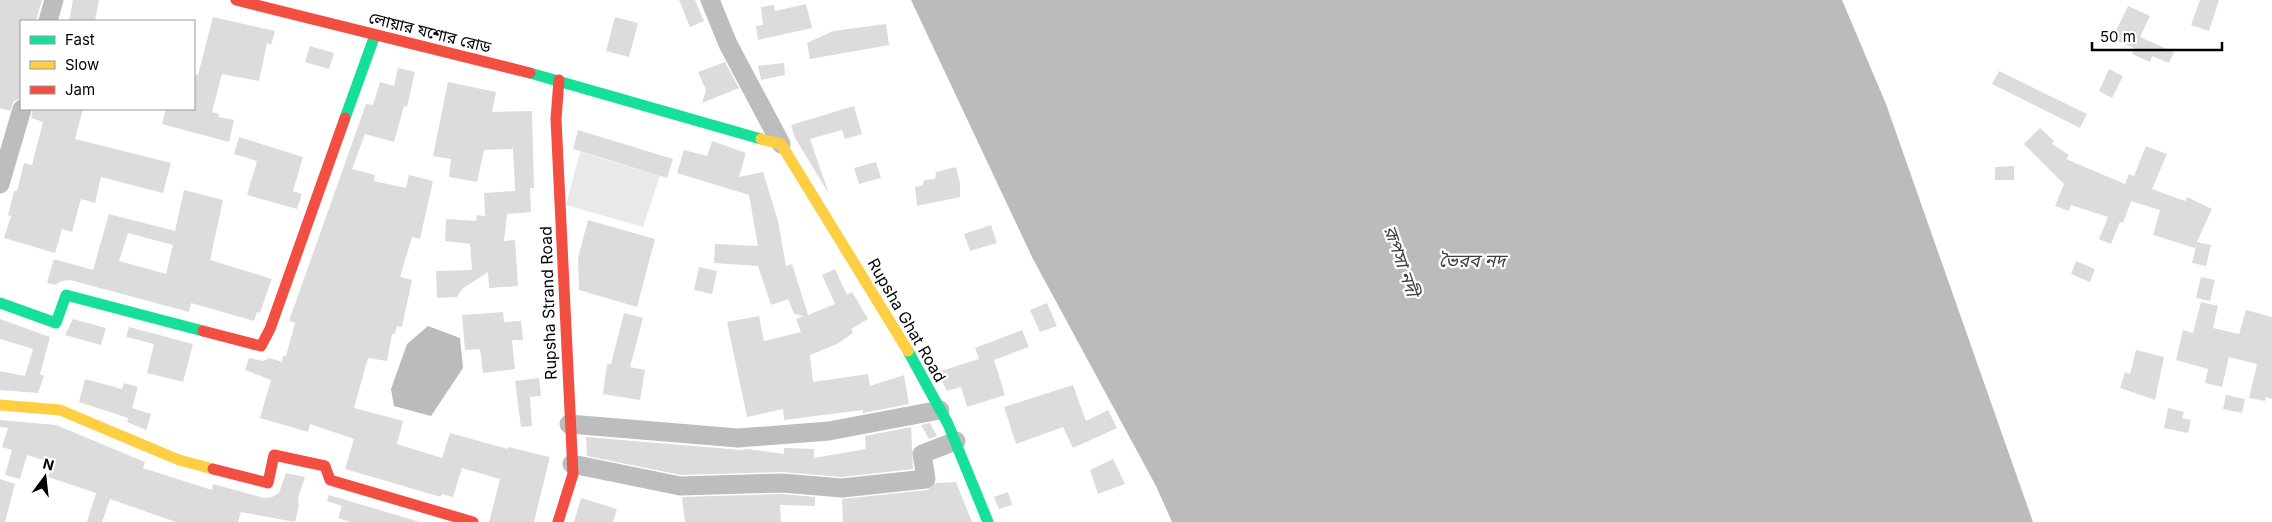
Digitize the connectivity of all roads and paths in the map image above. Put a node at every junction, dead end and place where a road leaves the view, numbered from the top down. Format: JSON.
{"nodes":[{"id":1,"x":54,"y":0,"type":"edge"},
{"id":2,"x":236,"y":0,"type":"edge"},
{"id":3,"x":710,"y":0,"type":"edge"},
{"id":4,"x":48,"y":20,"type":"edge"},
{"id":5,"x":375,"y":35,"type":"junction"},
{"id":6,"x":559,"y":80,"type":"junction"},
{"id":7,"x":22,"y":110,"type":"edge"},
{"id":8,"x":781,"y":144,"type":"junction"},
{"id":9,"x":0,"y":184,"type":"edge"},
{"id":10,"x":0,"y":303,"type":"edge"},
{"id":11,"x":0,"y":405,"type":"edge"},
{"id":12,"x":940,"y":410,"type":"junction"},
{"id":13,"x":569,"y":424,"type":"junction"},
{"id":14,"x":956,"y":441,"type":"junction"},
{"id":15,"x":572,"y":464,"type":"junction"},
{"id":16,"x":472,"y":522,"type":"edge"},
{"id":17,"x":558,"y":522,"type":"edge"},
{"id":18,"x":988,"y":522,"type":"edge"}],
"edges":[{"from":1,"to":4,"type":"street"},
{"from":2,"to":5,"type":"street","name":"লোয়ার যশোর রোড"},
{"from":3,"to":8,"type":"street"},
{"from":5,"to":6,"type":"street","name":"লোয়ার যশোর রোড"},
{"from":5,"to":10,"type":"street"},
{"from":6,"to":8,"type":"street","name":"লোয়ার যশোর রোড"},
{"from":6,"to":13,"type":"street","name":"Rupsha Strand Road"},
{"from":7,"to":9,"type":"street"},
{"from":8,"to":12,"type":"street","name":"Rupsha Ghat Road"},
{"from":11,"to":16,"type":"street"},
{"from":12,"to":13,"type":"street"},
{"from":12,"to":14,"type":"street","name":"Rupsha Ghat Road"},
{"from":13,"to":15,"type":"street","name":"Rupsha Strand Road"},
{"from":14,"to":15,"type":"street"},
{"from":14,"to":18,"type":"street","name":"Rupsha Ghat Road"},
{"from":15,"to":17,"type":"street","name":"Rupsha Strand Road"}]}
